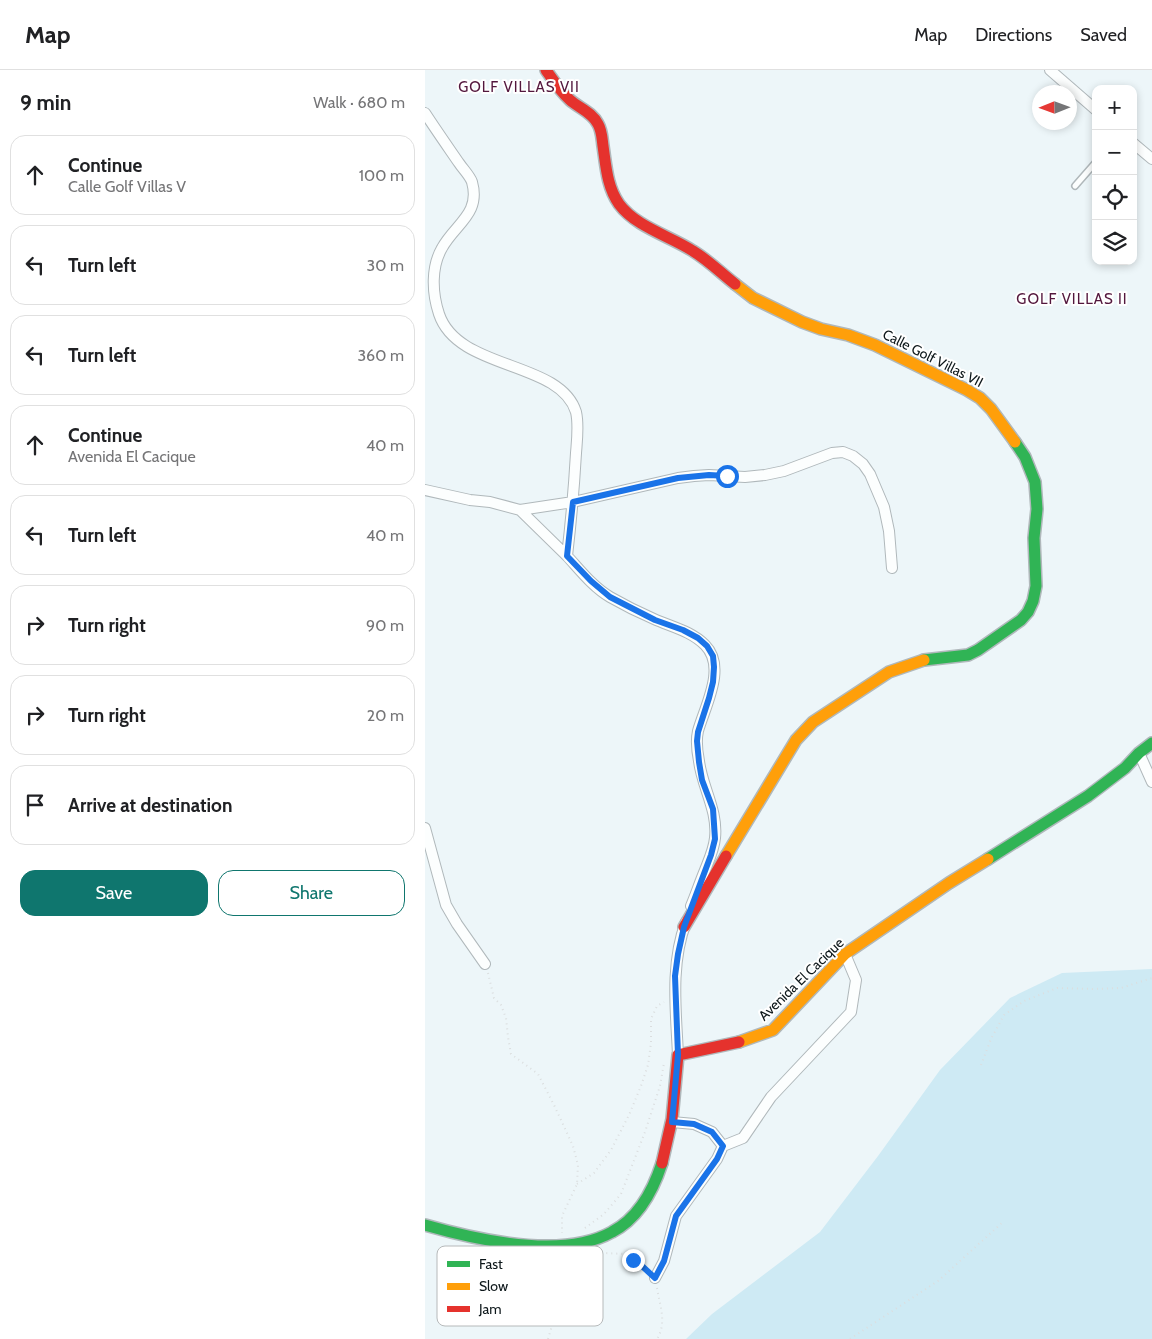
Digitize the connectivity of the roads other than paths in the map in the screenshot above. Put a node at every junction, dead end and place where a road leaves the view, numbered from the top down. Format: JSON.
{"nodes":[{"id":1,"x":546,"y":70,"type":"edge"},
{"id":2,"x":1049,"y":70,"type":"edge"},
{"id":3,"x":1092,"y":107,"type":"edge"},
{"id":4,"x":425,"y":113,"type":"edge"},
{"id":5,"x":1137,"y":146,"type":"edge"},
{"id":6,"x":1152,"y":158,"type":"edge"},
{"id":7,"x":1092,"y":167,"type":"edge"},
{"id":8,"x":1075,"y":186,"type":"dead end"},
{"id":9,"x":425,"y":490,"type":"edge"},
{"id":10,"x":573,"y":502,"type":"junction"},
{"id":11,"x":520,"y":510,"type":"junction"},
{"id":12,"x":567,"y":556,"type":"junction"},
{"id":13,"x":893,"y":568,"type":"dead end"},
{"id":14,"x":1152,"y":743,"type":"edge"},
{"id":15,"x":1139,"y":753,"type":"junction"},
{"id":16,"x":1152,"y":782,"type":"edge"},
{"id":17,"x":425,"y":828,"type":"edge"},
{"id":18,"x":684,"y":927,"type":"junction"},
{"id":19,"x":845,"y":954,"type":"junction"},
{"id":20,"x":485,"y":964,"type":"road end"},
{"id":21,"x":678,"y":1055,"type":"junction"},
{"id":22,"x":672,"y":1122,"type":"junction"},
{"id":23,"x":723,"y":1146,"type":"junction"},
{"id":24,"x":425,"y":1225,"type":"edge"},
{"id":25,"x":655,"y":1278,"type":"road end"}],
"edges":[{"from":1,"to":18,"type":"street","name":"Calle Golf Villas VII"},
{"from":2,"to":3,"type":"street"},
{"from":4,"to":10,"type":"street"},
{"from":5,"to":6,"type":"street"},
{"from":7,"to":8,"type":"lane"},
{"from":9,"to":11,"type":"street"},
{"from":10,"to":11,"type":"street"},
{"from":10,"to":12,"type":"street"},
{"from":10,"to":13,"type":"street"},
{"from":11,"to":12,"type":"street"},
{"from":12,"to":18,"type":"street"},
{"from":14,"to":15,"type":"street","name":"Avenida El Cacique"},
{"from":15,"to":16,"type":"street"},
{"from":15,"to":19,"type":"street","name":"Avenida El Cacique"},
{"from":17,"to":20,"type":"street"},
{"from":18,"to":21,"type":"street"},
{"from":19,"to":21,"type":"street","name":"Avenida El Cacique"},
{"from":19,"to":23,"type":"street"},
{"from":21,"to":22,"type":"street"},
{"from":22,"to":23,"type":"street"},
{"from":22,"to":24,"type":"street"},
{"from":23,"to":25,"type":"street"}]}
